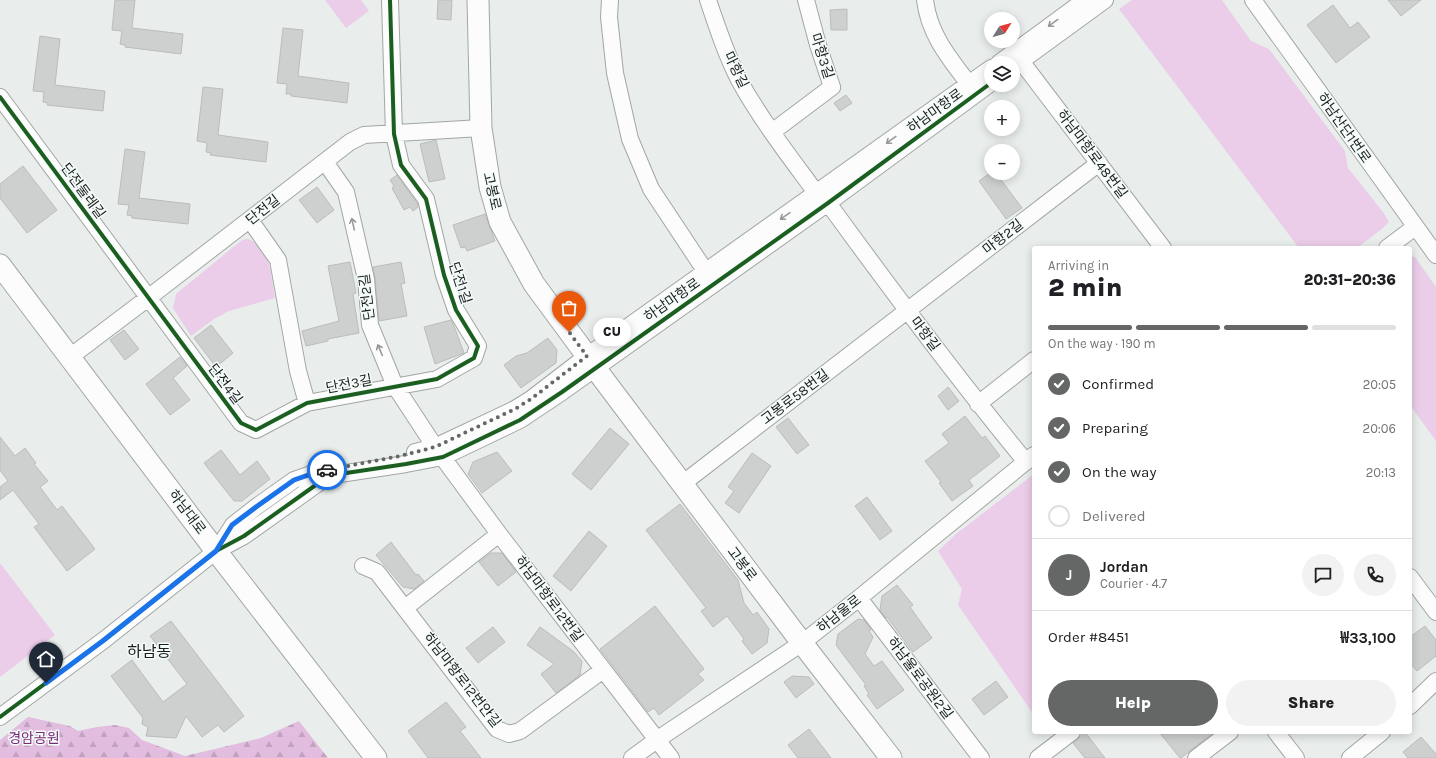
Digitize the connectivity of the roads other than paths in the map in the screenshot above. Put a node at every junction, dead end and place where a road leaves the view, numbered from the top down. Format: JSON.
{"nodes":[{"id":1,"x":390,"y":0,"type":"edge"},
{"id":2,"x":478,"y":0,"type":"edge"},
{"id":3,"x":610,"y":0,"type":"edge"},
{"id":4,"x":708,"y":0,"type":"edge"},
{"id":5,"x":806,"y":0,"type":"edge"},
{"id":6,"x":924,"y":0,"type":"edge"},
{"id":7,"x":1085,"y":0,"type":"edge"},
{"id":8,"x":1105,"y":0,"type":"edge"},
{"id":9,"x":1254,"y":0,"type":"edge"},
{"id":10,"x":1008,"y":56,"type":"edge"},
{"id":11,"x":1020,"y":62,"type":"edge"},
{"id":12,"x":1020,"y":68,"type":"edge"},
{"id":13,"x":984,"y":73,"type":"edge"},
{"id":14,"x":969,"y":84,"type":"junction"},
{"id":15,"x":984,"y":88,"type":"edge"},
{"id":16,"x":0,"y":97,"type":"edge"},
{"id":17,"x":481,"y":128,"type":"junction"},
{"id":18,"x":772,"y":132,"type":"junction"},
{"id":19,"x":394,"y":134,"type":"junction"},
{"id":20,"x":325,"y":162,"type":"junction"},
{"id":21,"x":1099,"y":163,"type":"junction"},
{"id":22,"x":822,"y":199,"type":"junction"},
{"id":23,"x":250,"y":220,"type":"junction"},
{"id":24,"x":1415,"y":227,"type":"junction"},
{"id":25,"x":1161,"y":246,"type":"edge"},
{"id":26,"x":1390,"y":246,"type":"edge"},
{"id":27,"x":1436,"y":256,"type":"edge"},
{"id":28,"x":0,"y":265,"type":"edge"},
{"id":29,"x":706,"y":272,"type":"junction"},
{"id":30,"x":148,"y":298,"type":"junction"},
{"id":31,"x":908,"y":311,"type":"junction"},
{"id":32,"x":70,"y":357,"type":"junction"},
{"id":33,"x":591,"y":362,"type":"junction"},
{"id":34,"x":1032,"y":362,"type":"edge"},
{"id":35,"x":395,"y":386,"type":"junction"},
{"id":36,"x":307,"y":403,"type":"junction"},
{"id":37,"x":978,"y":404,"type":"junction"},
{"id":38,"x":439,"y":452,"type":"junction"},
{"id":39,"x":1030,"y":458,"type":"edge"},
{"id":40,"x":682,"y":484,"type":"junction"},
{"id":41,"x":499,"y":534,"type":"junction"},
{"id":42,"x":216,"y":551,"type":"junction"},
{"id":43,"x":363,"y":566,"type":"dead end"},
{"id":44,"x":1412,"y":580,"type":"edge"},
{"id":45,"x":859,"y":598,"type":"junction"},
{"id":46,"x":405,"y":608,"type":"junction"},
{"id":47,"x":1436,"y":612,"type":"edge"},
{"id":48,"x":802,"y":643,"type":"junction"},
{"id":49,"x":603,"y":670,"type":"junction"},
{"id":50,"x":1436,"y":681,"type":"edge"},
{"id":51,"x":1412,"y":704,"type":"edge"},
{"id":52,"x":0,"y":717,"type":"edge"},
{"id":53,"x":1069,"y":734,"type":"edge"},
{"id":54,"x":1227,"y":734,"type":"edge"},
{"id":55,"x":1278,"y":734,"type":"edge"},
{"id":56,"x":1377,"y":734,"type":"edge"},
{"id":57,"x":658,"y":739,"type":"junction"},
{"id":58,"x":376,"y":758,"type":"edge"},
{"id":59,"x":632,"y":758,"type":"edge"},
{"id":60,"x":671,"y":758,"type":"edge"},
{"id":61,"x":892,"y":758,"type":"edge"},
{"id":62,"x":981,"y":758,"type":"edge"},
{"id":63,"x":1038,"y":758,"type":"edge"},
{"id":64,"x":1196,"y":758,"type":"edge"},
{"id":65,"x":1296,"y":758,"type":"edge"},
{"id":66,"x":1350,"y":758,"type":"edge"}],
"edges":[{"from":1,"to":19,"type":"street","name":"단전1길"},
{"from":2,"to":17,"type":"main road","name":"고봉로"},
{"from":3,"to":29,"type":"street"},
{"from":4,"to":18,"type":"street","name":"마항길"},
{"from":5,"to":18,"type":"street","name":"마항3길"},
{"from":6,"to":14,"type":"street"},
{"from":7,"to":10,"type":"street","one_way":true},
{"from":8,"to":11,"type":"street"},
{"from":9,"to":24,"type":"street","name":"하남산단1번로"},
{"from":12,"to":21,"type":"street","name":"하남마항로48번길"},
{"from":13,"to":14,"type":"street","name":"하남마항로"},
{"from":14,"to":22,"type":"street","name":"하남마항로","one_way":true},
{"from":15,"to":22,"type":"street","name":"하남마항로"},
{"from":16,"to":30,"type":"street","name":"단전둘레길"},
{"from":17,"to":19,"type":"street","name":"단전길"},
{"from":17,"to":33,"type":"main road","name":"고봉로"},
{"from":18,"to":22,"type":"street","name":"마항길"},
{"from":19,"to":20,"type":"street","name":"단전길"},
{"from":19,"to":35,"type":"street","name":"단전1길"},
{"from":20,"to":23,"type":"street","name":"단전길"},
{"from":35,"to":20,"type":"street","name":"단전2길","one_way":true},
{"from":21,"to":25,"type":"street","name":"하남마항로48번길"},
{"from":21,"to":31,"type":"street","name":"마항2길"},
{"from":22,"to":29,"type":"street","name":"하남마항로","one_way":true},
{"from":22,"to":31,"type":"street","name":"마항길"},
{"from":22,"to":33,"type":"street","name":"하남마항로"},
{"from":23,"to":30,"type":"street","name":"단전길"},
{"from":23,"to":36,"type":"street"},
{"from":24,"to":26,"type":"street"},
{"from":24,"to":27,"type":"street","name":"하남산단1번로"},
{"from":28,"to":32,"type":"main road","name":"하남대로"},
{"from":29,"to":33,"type":"street","name":"하남마항로"},
{"from":30,"to":32,"type":"street","name":"단전길"},
{"from":30,"to":36,"type":"street","name":"단전4길"},
{"from":31,"to":37,"type":"street","name":"마항길"},
{"from":31,"to":40,"type":"street","name":"고봉로58번길"},
{"from":32,"to":42,"type":"main road","name":"하남대로"},
{"from":33,"to":38,"type":"street","name":"하남마항로"},
{"from":33,"to":40,"type":"main road","name":"고봉로"},
{"from":34,"to":37,"type":"street"},
{"from":35,"to":36,"type":"street","name":"단전3길"},
{"from":35,"to":38,"type":"street","name":"단전2길"},
{"from":37,"to":39,"type":"street","name":"마항길"},
{"from":38,"to":41,"type":"street","name":"하남마항로12번길"},
{"from":38,"to":42,"type":"street","name":"하남마항로"},
{"from":39,"to":45,"type":"street","name":"하남울로"},
{"from":40,"to":48,"type":"main road","name":"고봉로"},
{"from":41,"to":46,"type":"street"},
{"from":41,"to":49,"type":"street","name":"하남마항로12번길"},
{"from":42,"to":52,"type":"street","name":"하남마항로"},
{"from":42,"to":58,"type":"main road","name":"하남대로"},
{"from":43,"to":46,"type":"street","name":"하남마항로12번안길"},
{"from":44,"to":47,"type":"street"},
{"from":45,"to":48,"type":"street","name":"하남울로"},
{"from":45,"to":62,"type":"street","name":"하남울로공원2길"},
{"from":46,"to":49,"type":"street","name":"하남마항로12번안길"},
{"from":48,"to":57,"type":"street","name":"하남울로"},
{"from":48,"to":61,"type":"main road","name":"고봉로"},
{"from":49,"to":57,"type":"street","name":"하남마항로12번길"},
{"from":50,"to":51,"type":"street"},
{"from":53,"to":63,"type":"street"},
{"from":54,"to":64,"type":"street"},
{"from":55,"to":65,"type":"street"},
{"from":56,"to":66,"type":"street"},
{"from":57,"to":59,"type":"street","name":"하남울로"},
{"from":57,"to":60,"type":"street","name":"하남마항로12번길"}]}
